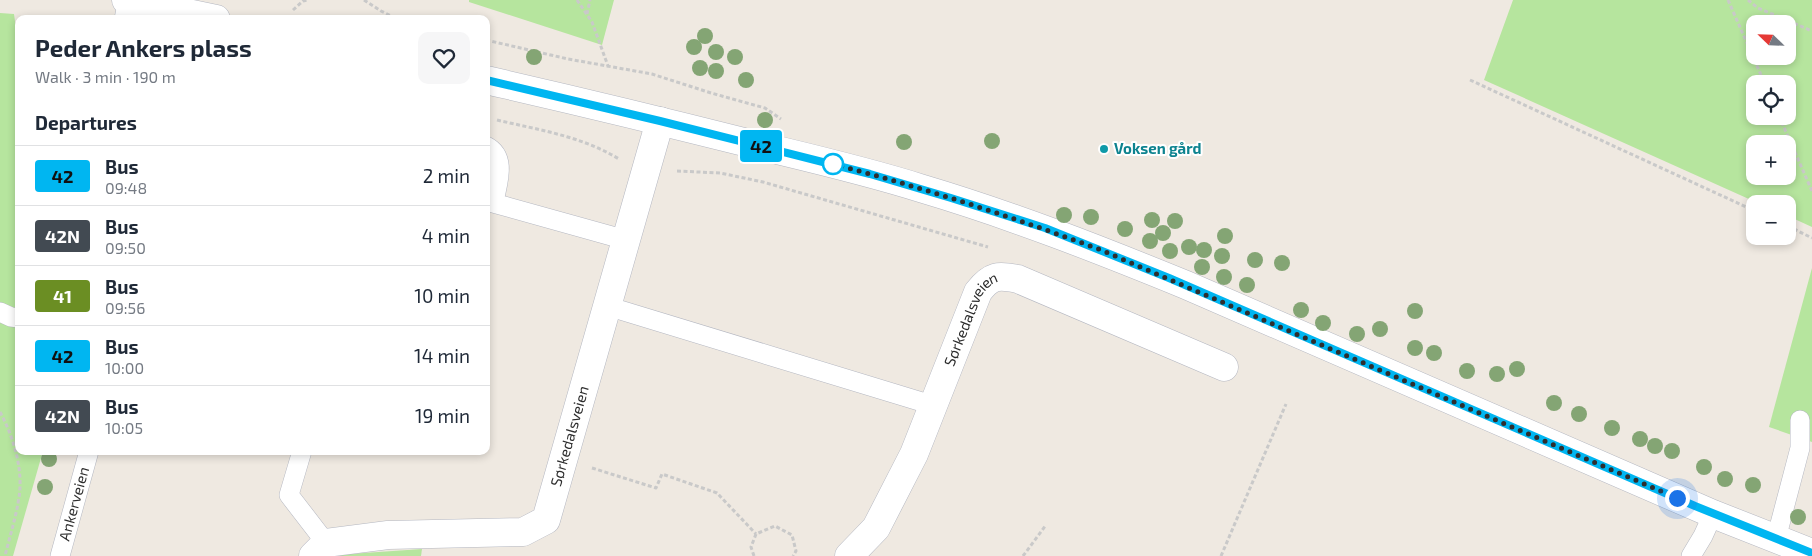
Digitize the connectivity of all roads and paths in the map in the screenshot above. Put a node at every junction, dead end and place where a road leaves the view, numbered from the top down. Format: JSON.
{"nodes":[{"id":1,"x":127,"y":0,"type":"edge"},
{"id":2,"x":308,"y":0,"type":"edge"},
{"id":3,"x":364,"y":0,"type":"edge"},
{"id":4,"x":577,"y":0,"type":"edge"},
{"id":5,"x":590,"y":0,"type":"edge"},
{"id":6,"x":1728,"y":0,"type":"edge"},
{"id":7,"x":1748,"y":0,"type":"edge"},
{"id":8,"x":293,"y":10,"type":"dead end"},
{"id":9,"x":209,"y":14,"type":"edge"},
{"id":10,"x":587,"y":14,"type":"junction"},
{"id":11,"x":125,"y":15,"type":"edge"},
{"id":12,"x":389,"y":15,"type":"edge"},
{"id":13,"x":1812,"y":31,"type":"edge"},
{"id":14,"x":490,"y":41,"type":"edge"},
{"id":15,"x":608,"y":66,"type":"junction"},
{"id":16,"x":1761,"y":75,"type":"edge"},
{"id":17,"x":1470,"y":80,"type":"dead end"},
{"id":18,"x":490,"y":81,"type":"edge"},
{"id":19,"x":495,"y":120,"type":"dead end"},
{"id":20,"x":660,"y":121,"type":"junction"},
{"id":21,"x":787,"y":123,"type":"dead end"},
{"id":22,"x":1783,"y":125,"type":"edge"},
{"id":23,"x":490,"y":149,"type":"edge"},
{"id":24,"x":647,"y":168,"type":"junction"},
{"id":25,"x":1812,"y":191,"type":"edge"},
{"id":26,"x":490,"y":202,"type":"edge"},
{"id":27,"x":1746,"y":207,"type":"edge"},
{"id":28,"x":1796,"y":230,"type":"edge"},
{"id":29,"x":1812,"y":238,"type":"edge"},
{"id":30,"x":626,"y":240,"type":"junction"},
{"id":31,"x":992,"y":249,"type":"dead end"},
{"id":32,"x":607,"y":306,"type":"junction"},
{"id":33,"x":0,"y":312,"type":"edge"},
{"id":34,"x":15,"y":318,"type":"edge"},
{"id":35,"x":1224,"y":367,"type":"dead end"},
{"id":36,"x":1286,"y":404,"type":"dead end"},
{"id":37,"x":932,"y":405,"type":"junction"},
{"id":38,"x":0,"y":412,"type":"edge"},
{"id":39,"x":1800,"y":420,"type":"dead end"},
{"id":40,"x":15,"y":452,"type":"edge"},
{"id":41,"x":16,"y":455,"type":"edge"},
{"id":42,"x":88,"y":455,"type":"edge"},
{"id":43,"x":301,"y":455,"type":"edge"},
{"id":44,"x":563,"y":459,"type":"junction"},
{"id":45,"x":1713,"y":514,"type":"junction"},
{"id":46,"x":1046,"y":525,"type":"dead end"},
{"id":47,"x":756,"y":534,"type":"junction"},
{"id":48,"x":1776,"y":540,"type":"junction"},
{"id":49,"x":320,"y":550,"type":"edge"},
{"id":50,"x":1812,"y":553,"type":"edge"},
{"id":51,"x":5,"y":556,"type":"edge"},
{"id":52,"x":60,"y":556,"type":"edge"},
{"id":53,"x":754,"y":556,"type":"edge"},
{"id":54,"x":793,"y":556,"type":"edge"},
{"id":55,"x":849,"y":556,"type":"edge"},
{"id":56,"x":1023,"y":556,"type":"edge"},
{"id":57,"x":1221,"y":556,"type":"edge"},
{"id":58,"x":1691,"y":556,"type":"edge"}],
"edges":[{"from":1,"to":9,"type":"main road"},
{"from":1,"to":11,"type":"lane"},
{"from":2,"to":8,"type":"path"},
{"from":3,"to":12,"type":"path"},
{"from":4,"to":10,"type":"path"},
{"from":5,"to":10,"type":"path"},
{"from":6,"to":16,"type":"path"},
{"from":7,"to":13,"type":"path"},
{"from":10,"to":15,"type":"path"},
{"from":14,"to":15,"type":"path"},
{"from":15,"to":21,"type":"path"},
{"from":17,"to":27,"type":"path"},
{"from":18,"to":20,"type":"main road"},
{"from":19,"to":24,"type":"path"},
{"from":20,"to":24,"type":"main road","name":"Sørkedalsveien"},
{"from":20,"to":45,"type":"main road"},
{"from":22,"to":25,"type":"path"},
{"from":23,"to":26,"type":"lane"},
{"from":24,"to":30,"type":"main road","name":"Sørkedalsveien"},
{"from":24,"to":31,"type":"path"},
{"from":26,"to":30,"type":"lane"},
{"from":28,"to":29,"type":"path"},
{"from":30,"to":32,"type":"main road","name":"Sørkedalsveien"},
{"from":32,"to":37,"type":"lane"},
{"from":32,"to":44,"type":"main road","name":"Sørkedalsveien"},
{"from":33,"to":34,"type":"lane"},
{"from":35,"to":37,"type":"main road","name":"Sørkedalsveien"},
{"from":36,"to":57,"type":"path"},
{"from":37,"to":55,"type":"main road","name":"Sørkedalsveien"},
{"from":38,"to":40,"type":"path"},
{"from":39,"to":48,"type":"lane"},
{"from":41,"to":51,"type":"path"},
{"from":42,"to":52,"type":"lane","name":"Ankerveien"},
{"from":43,"to":49,"type":"lane"},
{"from":44,"to":47,"type":"path"},
{"from":44,"to":49,"type":"main road","name":"Sørkedalsveien"},
{"from":45,"to":48,"type":"main road"},
{"from":45,"to":58,"type":"lane"},
{"from":46,"to":56,"type":"path"},
{"from":47,"to":53,"type":"path"},
{"from":47,"to":54,"type":"path"},
{"from":48,"to":50,"type":"main road"}]}
